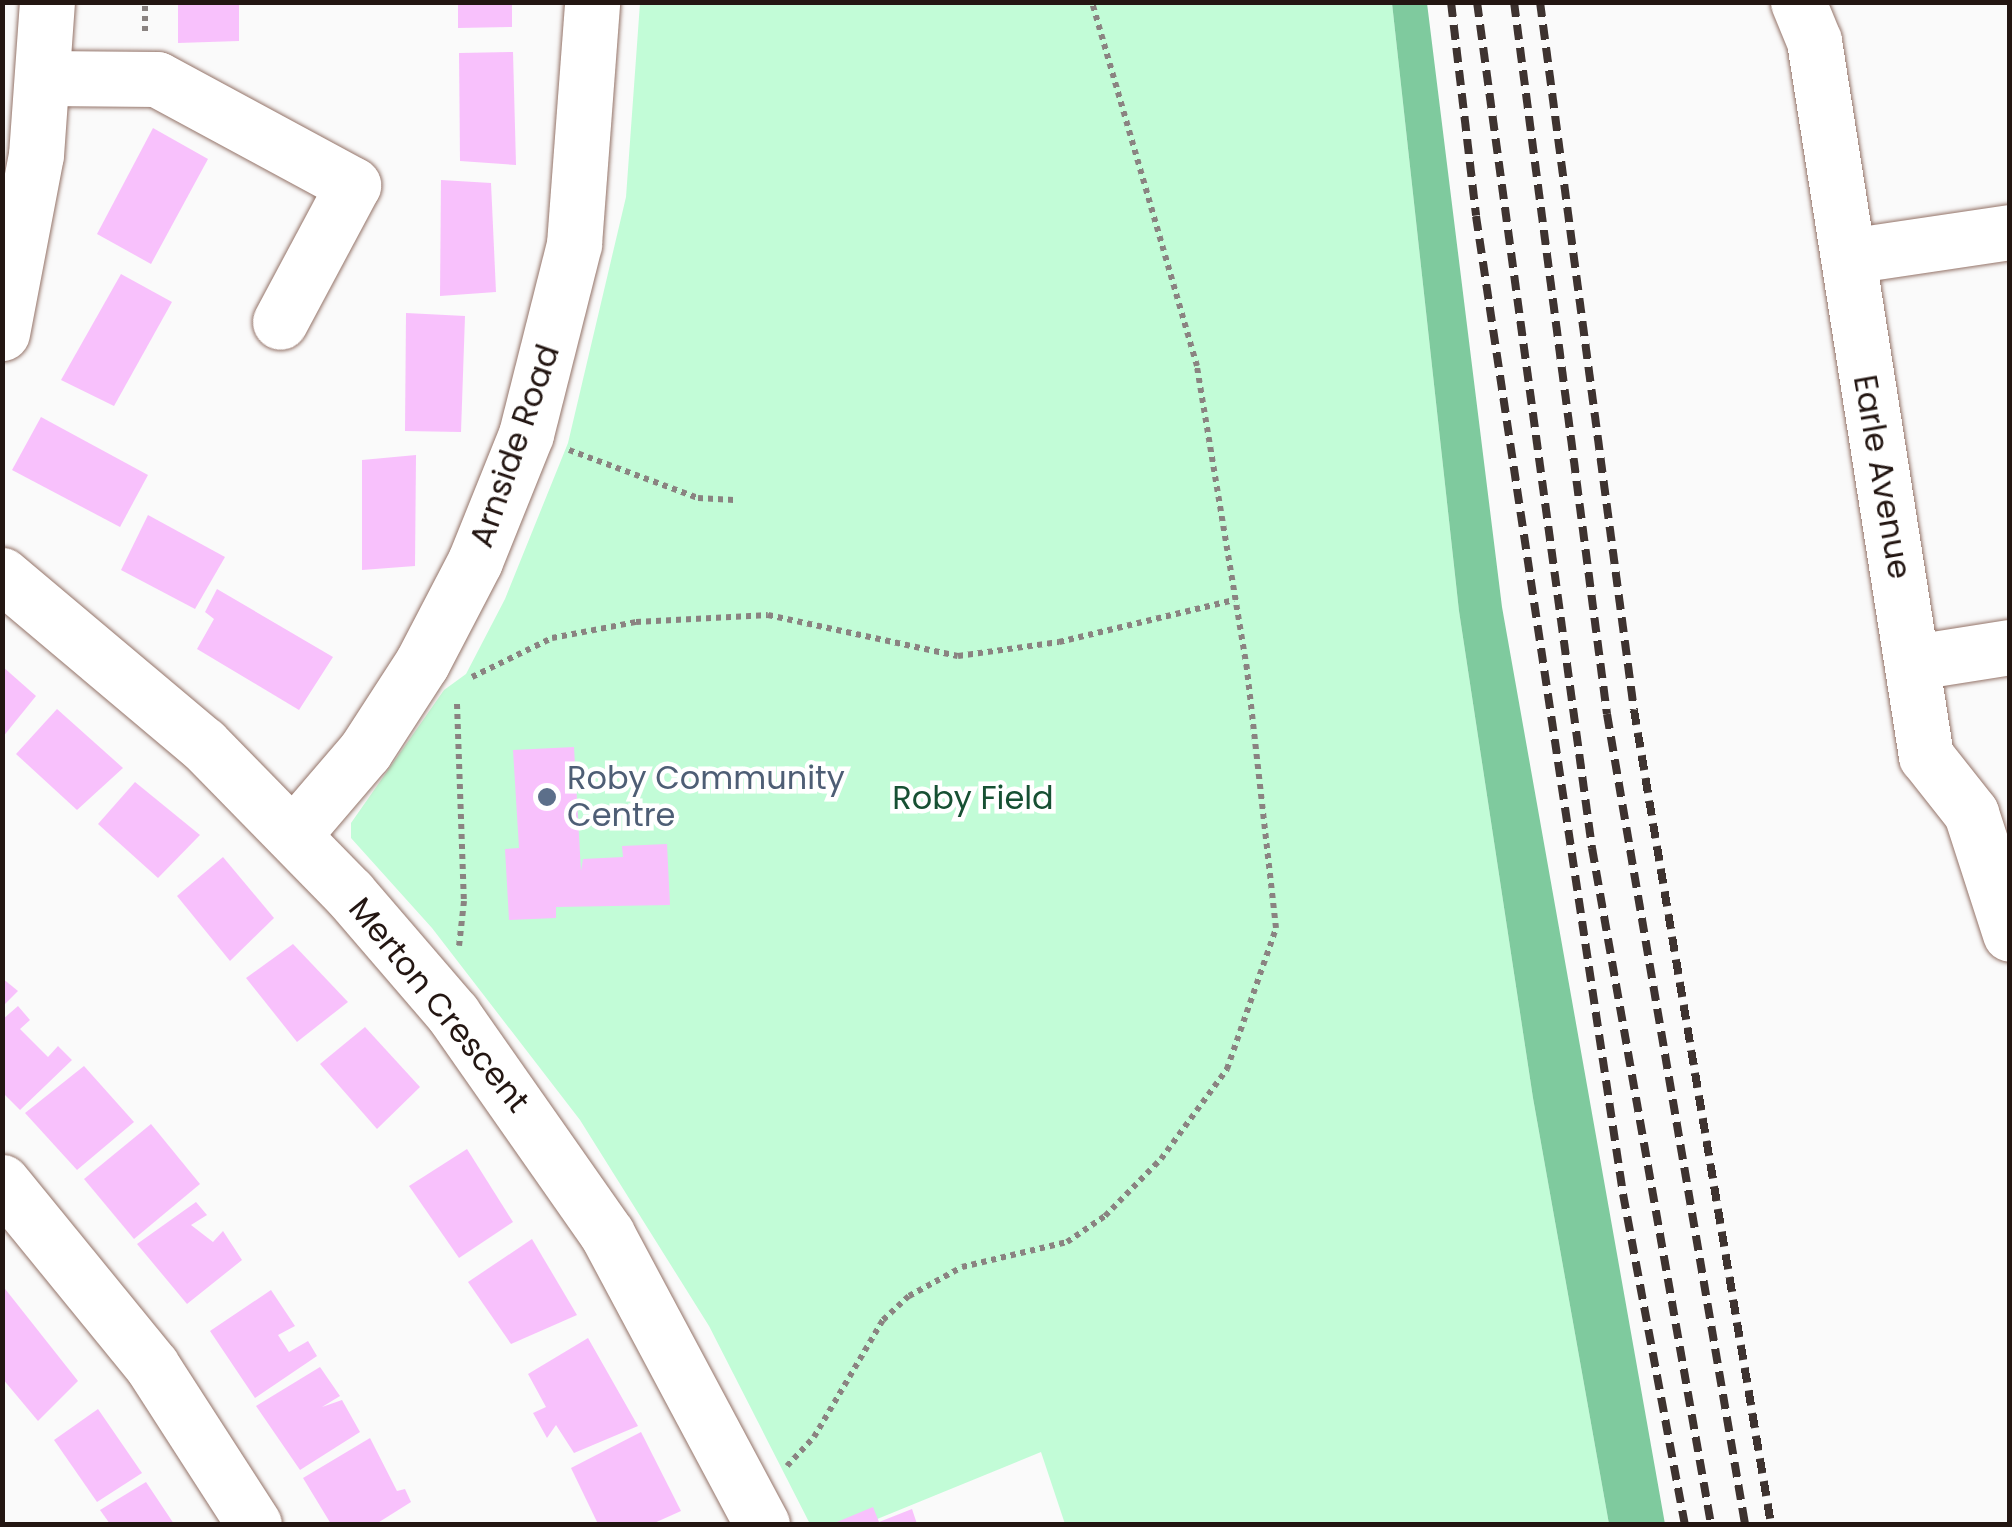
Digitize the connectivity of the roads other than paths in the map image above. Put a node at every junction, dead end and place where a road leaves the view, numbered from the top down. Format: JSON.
{"nodes":[{"id":1,"x":48,"y":2,"type":"edge"},
{"id":2,"x":592,"y":2,"type":"edge"},
{"id":3,"x":1798,"y":2,"type":"edge"},
{"id":4,"x":44,"y":78,"type":"junction"},
{"id":5,"x":2010,"y":232,"type":"edge"},
{"id":6,"x":1850,"y":256,"type":"junction"},
{"id":7,"x":280,"y":322,"type":"dead end"},
{"id":8,"x":2,"y":332,"type":"edge"},
{"id":9,"x":2,"y":575,"type":"edge"},
{"id":10,"x":2010,"y":646,"type":"edge"},
{"id":11,"x":1915,"y":662,"type":"junction"},
{"id":12,"x":293,"y":835,"type":"junction"},
{"id":13,"x":2010,"y":934,"type":"edge"},
{"id":14,"x":2,"y":1182,"type":"edge"},
{"id":15,"x":254,"y":1524,"type":"edge"},
{"id":16,"x":762,"y":1524,"type":"edge"}],
"edges":[{"from":1,"to":4,"type":"street"},
{"from":2,"to":12,"type":"street","name":"Arnside Road"},
{"from":3,"to":6,"type":"street","name":"Earle Avenue"},
{"from":4,"to":7,"type":"street"},
{"from":4,"to":8,"type":"street"},
{"from":5,"to":6,"type":"street"},
{"from":6,"to":11,"type":"street","name":"Earle Avenue"},
{"from":9,"to":12,"type":"street","name":"Merton Crescent"},
{"from":10,"to":11,"type":"street"},
{"from":11,"to":13,"type":"street","name":"Earle Avenue"},
{"from":12,"to":16,"type":"street","name":"Merton Crescent"},
{"from":14,"to":15,"type":"street"}]}
